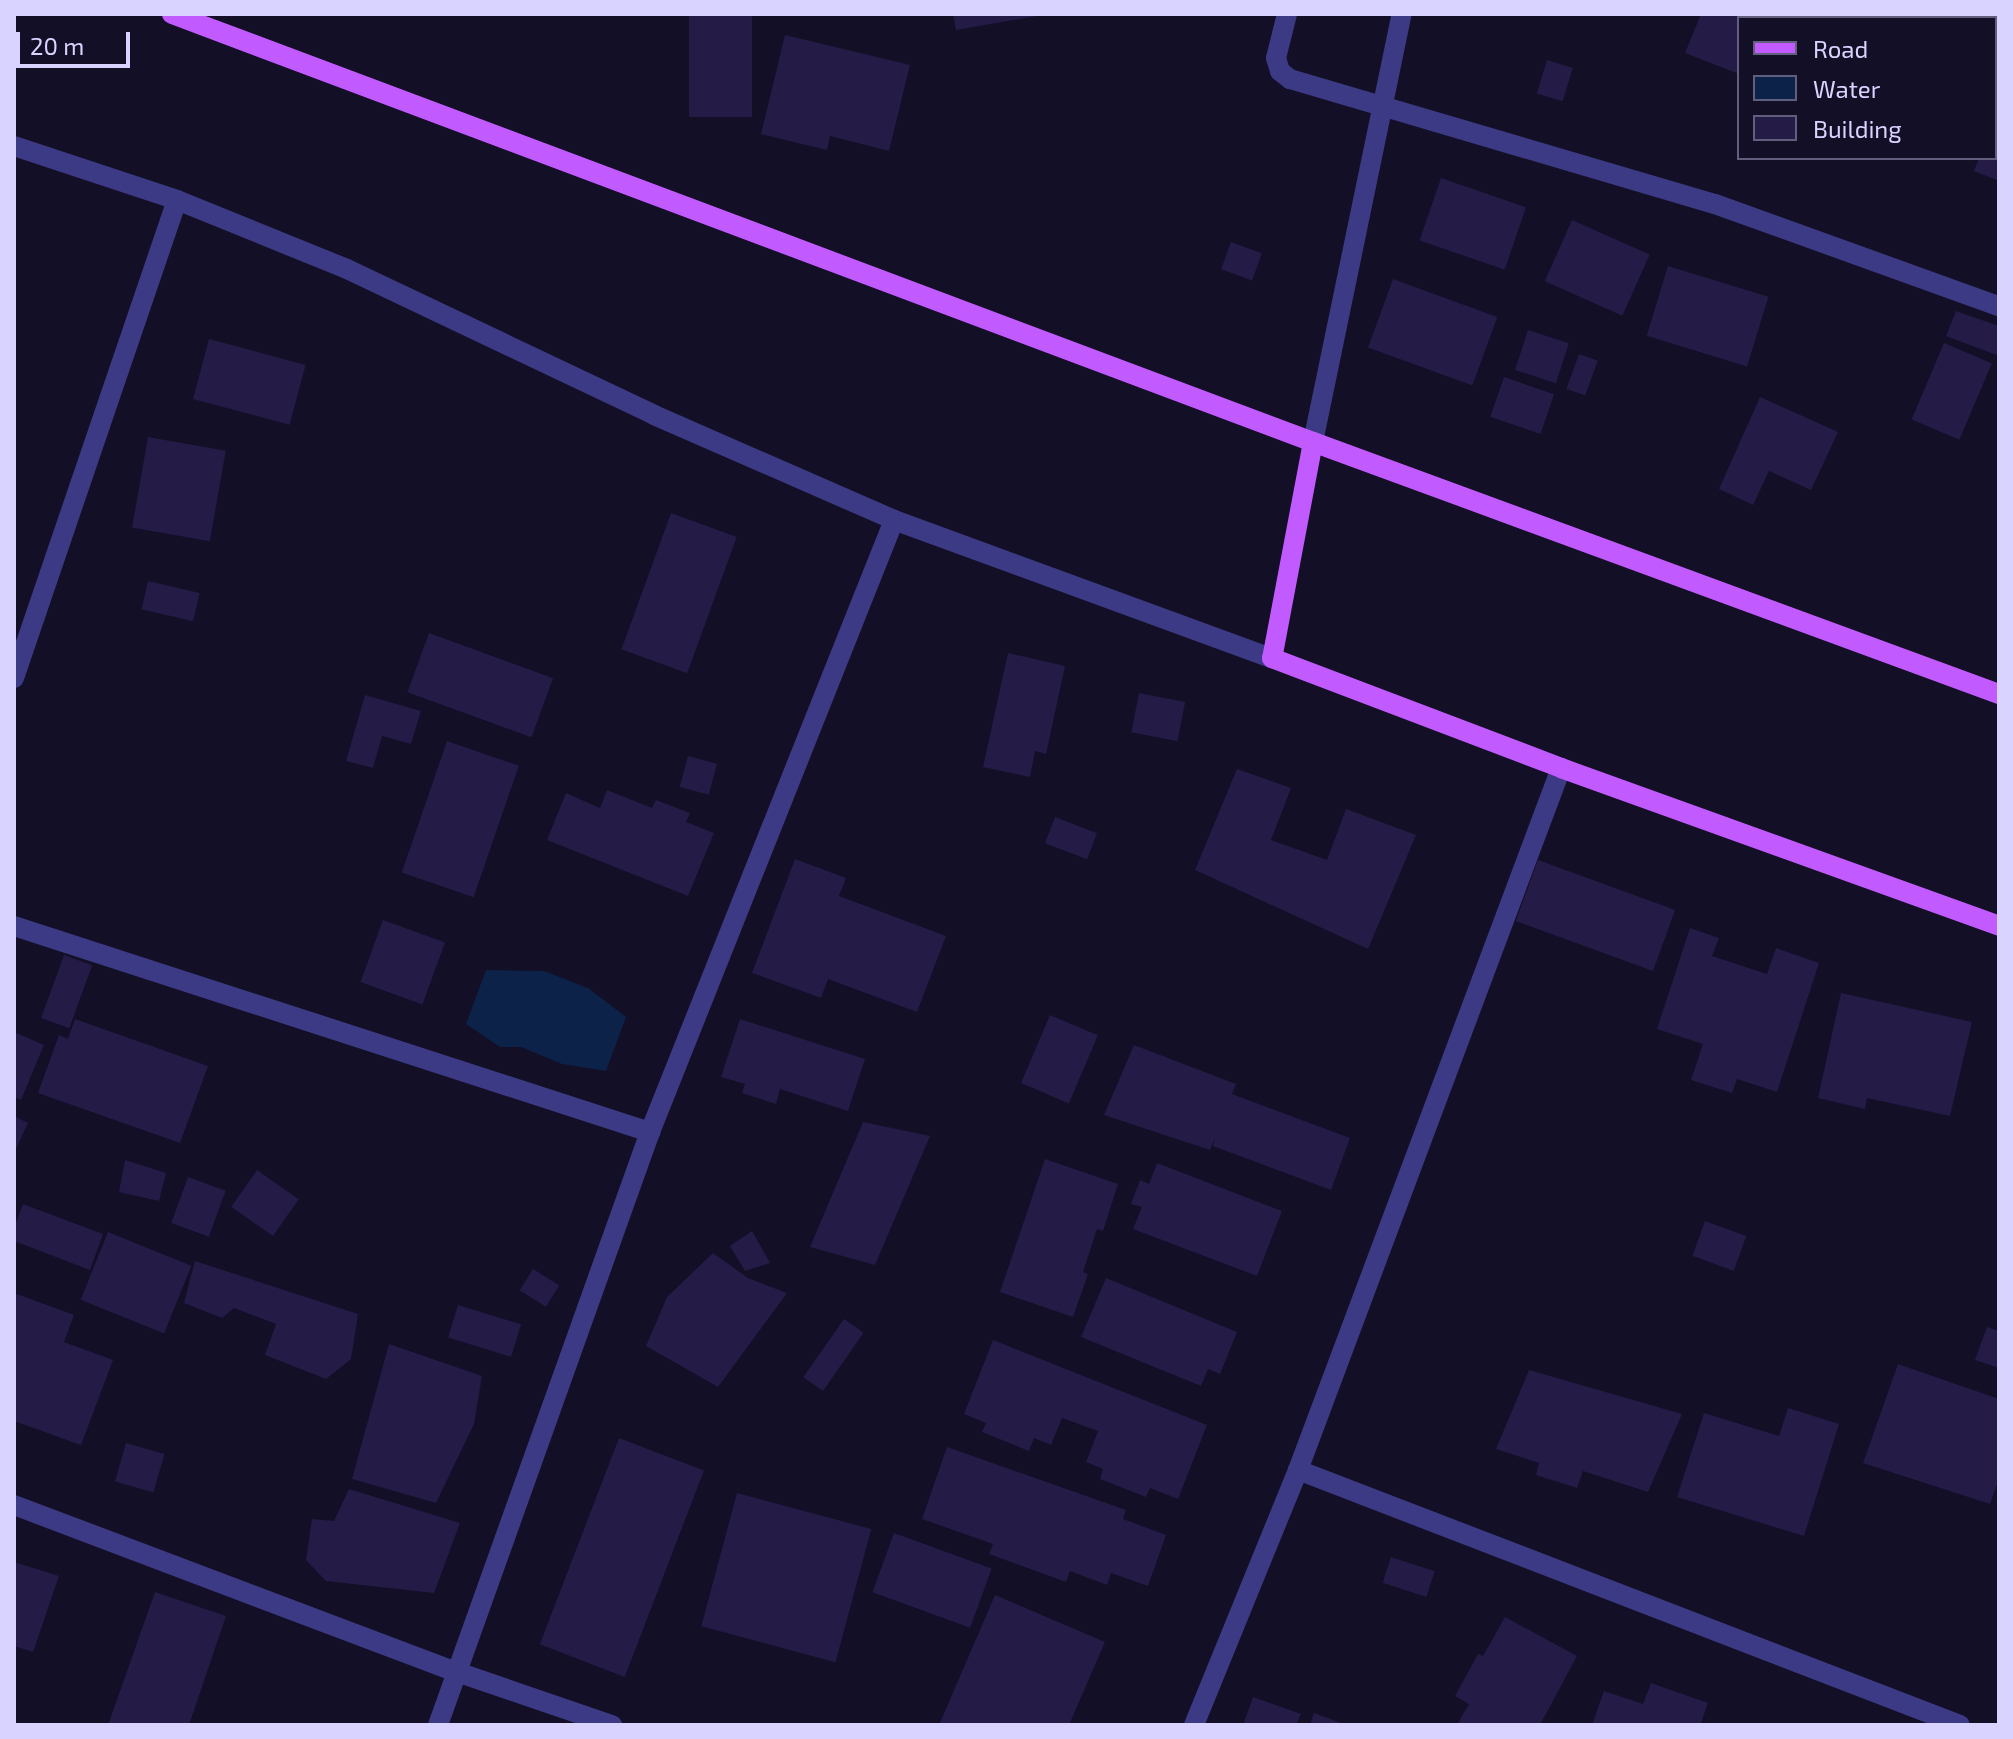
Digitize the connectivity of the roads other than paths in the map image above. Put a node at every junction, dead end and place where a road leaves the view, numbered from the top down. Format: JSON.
{"nodes":[{"id":1,"x":172,"y":14,"type":"edge"},
{"id":2,"x":1287,"y":14,"type":"edge"},
{"id":3,"x":1402,"y":14,"type":"edge"},
{"id":4,"x":1384,"y":107,"type":"junction"},
{"id":5,"x":14,"y":146,"type":"edge"},
{"id":6,"x":177,"y":200,"type":"junction"},
{"id":7,"x":1999,"y":306,"type":"edge"},
{"id":8,"x":1313,"y":442,"type":"junction"},
{"id":9,"x":894,"y":520,"type":"junction"},
{"id":10,"x":1272,"y":658,"type":"junction"},
{"id":11,"x":14,"y":678,"type":"edge"},
{"id":12,"x":1999,"y":694,"type":"edge"},
{"id":13,"x":1561,"y":768,"type":"junction"},
{"id":14,"x":14,"y":926,"type":"edge"},
{"id":15,"x":1999,"y":926,"type":"edge"},
{"id":16,"x":650,"y":1132,"type":"junction"},
{"id":17,"x":1298,"y":1470,"type":"junction"},
{"id":18,"x":14,"y":1505,"type":"edge"},
{"id":19,"x":457,"y":1672,"type":"junction"},
{"id":20,"x":438,"y":1725,"type":"edge"},
{"id":21,"x":612,"y":1725,"type":"edge"},
{"id":22,"x":1194,"y":1725,"type":"edge"},
{"id":23,"x":1960,"y":1725,"type":"edge"}],
"edges":[{"from":1,"to":8,"type":"main road"},
{"from":2,"to":4,"type":"street"},
{"from":3,"to":4,"type":"street"},
{"from":4,"to":7,"type":"street"},
{"from":4,"to":8,"type":"street"},
{"from":5,"to":6,"type":"street"},
{"from":6,"to":9,"type":"street"},
{"from":6,"to":11,"type":"street"},
{"from":8,"to":10,"type":"main road"},
{"from":8,"to":12,"type":"main road"},
{"from":9,"to":10,"type":"street"},
{"from":9,"to":16,"type":"street"},
{"from":10,"to":13,"type":"main road"},
{"from":13,"to":15,"type":"main road"},
{"from":13,"to":17,"type":"street"},
{"from":14,"to":16,"type":"street"},
{"from":16,"to":19,"type":"street"},
{"from":17,"to":22,"type":"street"},
{"from":17,"to":23,"type":"street"},
{"from":18,"to":19,"type":"street"},
{"from":19,"to":20,"type":"street"},
{"from":19,"to":21,"type":"street"}]}
